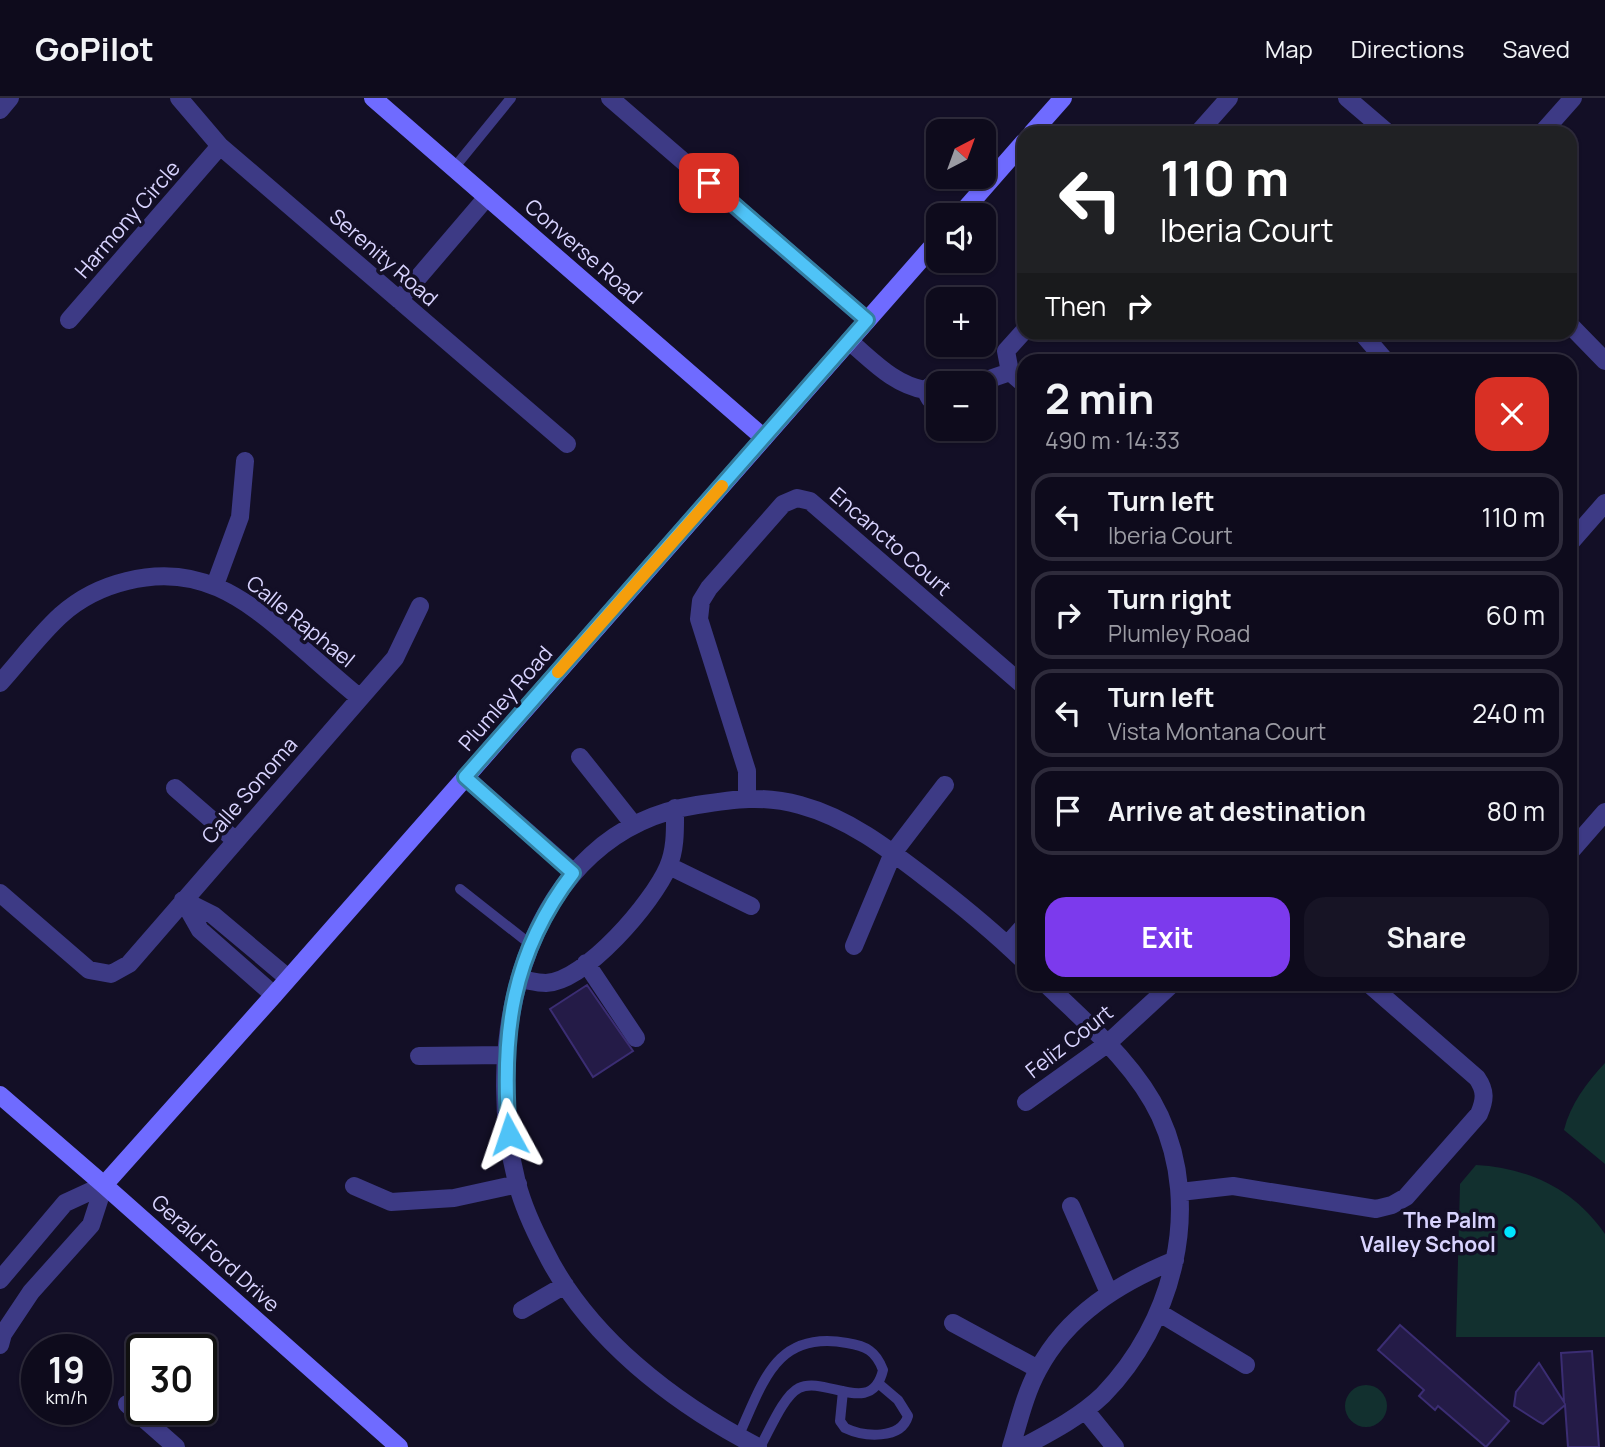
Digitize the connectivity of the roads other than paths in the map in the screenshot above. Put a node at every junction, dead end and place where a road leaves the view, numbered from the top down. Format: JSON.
{"nodes":[{"id":1,"x":10,"y":98,"type":"edge"},
{"id":2,"x":179,"y":98,"type":"edge"},
{"id":3,"x":373,"y":98,"type":"edge"},
{"id":4,"x":511,"y":98,"type":"edge"},
{"id":5,"x":610,"y":98,"type":"edge"},
{"id":6,"x":1063,"y":98,"type":"edge"},
{"id":7,"x":1229,"y":98,"type":"edge"},
{"id":8,"x":1348,"y":98,"type":"edge"},
{"id":9,"x":1573,"y":98,"type":"edge"},
{"id":10,"x":0,"y":110,"type":"edge"},
{"id":11,"x":1038,"y":126,"type":"edge"},
{"id":12,"x":1204,"y":126,"type":"edge"},
{"id":13,"x":1380,"y":126,"type":"edge"},
{"id":14,"x":1548,"y":126,"type":"edge"},
{"id":15,"x":220,"y":146,"type":"junction"},
{"id":16,"x":1017,"y":150,"type":"edge"},
{"id":17,"x":454,"y":168,"type":"junction"},
{"id":18,"x":487,"y":197,"type":"junction"},
{"id":19,"x":971,"y":203,"type":"edge"},
{"id":20,"x":926,"y":254,"type":"edge"},
{"id":21,"x":399,"y":300,"type":"junction"},
{"id":22,"x":69,"y":320,"type":"dead end"},
{"id":23,"x":867,"y":320,"type":"junction"},
{"id":24,"x":1577,"y":332,"type":"edge"},
{"id":25,"x":1017,"y":339,"type":"edge"},
{"id":26,"x":1368,"y":340,"type":"edge"},
{"id":27,"x":849,"y":341,"type":"junction"},
{"id":28,"x":1380,"y":354,"type":"edge"},
{"id":29,"x":1605,"y":361,"type":"edge"},
{"id":30,"x":1010,"y":372,"type":"junction"},
{"id":31,"x":996,"y":377,"type":"edge"},
{"id":32,"x":1017,"y":378,"type":"edge"},
{"id":33,"x":925,"y":390,"type":"edge"},
{"id":34,"x":764,"y":438,"type":"junction"},
{"id":35,"x":567,"y":444,"type":"dead end"},
{"id":36,"x":245,"y":461,"type":"dead end"},
{"id":37,"x":1605,"y":503,"type":"edge"},
{"id":38,"x":1577,"y":535,"type":"edge"},
{"id":39,"x":215,"y":585,"type":"junction"},
{"id":40,"x":420,"y":606,"type":"dead end"},
{"id":41,"x":1017,"y":680,"type":"edge"},
{"id":42,"x":0,"y":683,"type":"edge"},
{"id":43,"x":360,"y":698,"type":"junction"},
{"id":44,"x":580,"y":757,"type":"dead end"},
{"id":45,"x":465,"y":777,"type":"junction"},
{"id":46,"x":945,"y":785,"type":"dead end"},
{"id":47,"x":175,"y":788,"type":"dead end"},
{"id":48,"x":747,"y":797,"type":"junction"},
{"id":49,"x":675,"y":808,"type":"junction"},
{"id":50,"x":1605,"y":812,"type":"edge"},
{"id":51,"x":634,"y":825,"type":"junction"},
{"id":52,"x":236,"y":841,"type":"junction"},
{"id":53,"x":1577,"y":844,"type":"edge"},
{"id":54,"x":893,"y":853,"type":"junction"},
{"id":55,"x":669,"y":866,"type":"junction"},
{"id":56,"x":573,"y":873,"type":"junction"},
{"id":57,"x":460,"y":889,"type":"dead end"},
{"id":58,"x":0,"y":893,"type":"edge"},
{"id":59,"x":183,"y":900,"type":"junction"},
{"id":60,"x":751,"y":906,"type":"dead end"},
{"id":61,"x":1017,"y":934,"type":"edge"},
{"id":62,"x":530,"y":944,"type":"junction"},
{"id":63,"x":1007,"y":945,"type":"junction"},
{"id":64,"x":854,"y":946,"type":"dead end"},
{"id":65,"x":1017,"y":954,"type":"edge"},
{"id":66,"x":586,"y":963,"type":"junction"},
{"id":67,"x":288,"y":978,"type":"junction"},
{"id":68,"x":519,"y":979,"type":"junction"},
{"id":69,"x":1053,"y":991,"type":"edge"},
{"id":70,"x":1165,"y":991,"type":"edge"},
{"id":71,"x":1377,"y":991,"type":"edge"},
{"id":72,"x":274,"y":995,"type":"junction"},
{"id":73,"x":636,"y":1038,"type":"dead end"},
{"id":74,"x":1107,"y":1044,"type":"junction"},
{"id":75,"x":506,"y":1055,"type":"junction"},
{"id":76,"x":419,"y":1056,"type":"dead end"},
{"id":77,"x":0,"y":1096,"type":"edge"},
{"id":78,"x":1026,"y":1102,"type":"dead end"},
{"id":79,"x":518,"y":1184,"type":"junction"},
{"id":80,"x":104,"y":1185,"type":"junction"},
{"id":81,"x":354,"y":1186,"type":"dead end"},
{"id":82,"x":1180,"y":1192,"type":"junction"},
{"id":83,"x":1071,"y":1206,"type":"dead end"},
{"id":84,"x":1175,"y":1260,"type":"junction"},
{"id":85,"x":0,"y":1280,"type":"edge"},
{"id":86,"x":565,"y":1284,"type":"junction"},
{"id":87,"x":1108,"y":1293,"type":"junction"},
{"id":88,"x":522,"y":1310,"type":"dead end"},
{"id":89,"x":1158,"y":1312,"type":"junction"},
{"id":90,"x":953,"y":1322,"type":"dead end"},
{"id":91,"x":0,"y":1345,"type":"edge"},
{"id":92,"x":1246,"y":1365,"type":"dead end"},
{"id":93,"x":1038,"y":1369,"type":"junction"},
{"id":94,"x":878,"y":1383,"type":"junction"},
{"id":95,"x":843,"y":1391,"type":"junction"},
{"id":96,"x":1085,"y":1410,"type":"junction"},
{"id":97,"x":151,"y":1425,"type":"edge"},
{"id":98,"x":735,"y":1442,"type":"edge"},
{"id":99,"x":176,"y":1447,"type":"edge"},
{"id":100,"x":399,"y":1447,"type":"edge"},
{"id":101,"x":759,"y":1447,"type":"edge"},
{"id":102,"x":1010,"y":1447,"type":"edge"},
{"id":103,"x":1023,"y":1447,"type":"edge"},
{"id":104,"x":1115,"y":1447,"type":"edge"}],
"edges":[{"from":1,"to":10,"type":"street"},
{"from":2,"to":15,"type":"street","name":"Serenity Road"},
{"from":3,"to":17,"type":"street","name":"Converse Road"},
{"from":4,"to":17,"type":"lane"},
{"from":5,"to":23,"type":"street"},
{"from":6,"to":11,"type":"street"},
{"from":7,"to":12,"type":"street"},
{"from":8,"to":13,"type":"street"},
{"from":9,"to":14,"type":"street"},
{"from":15,"to":21,"type":"street","name":"Serenity Road"},
{"from":15,"to":22,"type":"street","name":"Harmony Circle"},
{"from":16,"to":19,"type":"street"},
{"from":17,"to":18,"type":"street","name":"Converse Road"},
{"from":18,"to":21,"type":"street"},
{"from":18,"to":34,"type":"street","name":"Converse Road"},
{"from":20,"to":23,"type":"street","name":"Plumley Road"},
{"from":21,"to":35,"type":"street","name":"Serenity Road"},
{"from":23,"to":27,"type":"street","name":"Plumley Road"},
{"from":24,"to":29,"type":"street"},
{"from":25,"to":30,"type":"street"},
{"from":26,"to":28,"type":"street"},
{"from":27,"to":33,"type":"street"},
{"from":27,"to":34,"type":"street","name":"Plumley Road"},
{"from":30,"to":31,"type":"street"},
{"from":30,"to":32,"type":"street"},
{"from":34,"to":45,"type":"street","name":"Plumley Road"},
{"from":36,"to":39,"type":"street"},
{"from":37,"to":38,"type":"street"},
{"from":39,"to":42,"type":"street","name":"Calle Raphael"},
{"from":39,"to":43,"type":"street","name":"Calle Raphael"},
{"from":40,"to":43,"type":"street","name":"Calle Sonoma"},
{"from":41,"to":48,"type":"street","name":"Encancto Court"},
{"from":43,"to":52,"type":"street","name":"Calle Sonoma"},
{"from":44,"to":51,"type":"street"},
{"from":45,"to":56,"type":"street"},
{"from":45,"to":67,"type":"street","name":"Plumley Road"},
{"from":46,"to":54,"type":"street"},
{"from":47,"to":52,"type":"street"},
{"from":48,"to":49,"type":"street"},
{"from":48,"to":54,"type":"street"},
{"from":49,"to":51,"type":"street"},
{"from":49,"to":55,"type":"street"},
{"from":50,"to":53,"type":"street"},
{"from":51,"to":56,"type":"street"},
{"from":52,"to":59,"type":"street","name":"Calle Sonoma"},
{"from":54,"to":63,"type":"street"},
{"from":54,"to":64,"type":"street"},
{"from":55,"to":60,"type":"street"},
{"from":55,"to":66,"type":"street"},
{"from":56,"to":62,"type":"street"},
{"from":57,"to":62,"type":"lane"},
{"from":58,"to":59,"type":"street","name":"Calle Sonoma"},
{"from":59,"to":67,"type":"street"},
{"from":59,"to":72,"type":"street"},
{"from":61,"to":63,"type":"street"},
{"from":62,"to":68,"type":"street"},
{"from":63,"to":65,"type":"street"},
{"from":66,"to":68,"type":"street"},
{"from":66,"to":73,"type":"street"},
{"from":67,"to":72,"type":"street","name":"Plumley Road"},
{"from":68,"to":75,"type":"street"},
{"from":69,"to":74,"type":"street"},
{"from":70,"to":74,"type":"street","name":"Feliz Court"},
{"from":71,"to":82,"type":"street"},
{"from":72,"to":80,"type":"street","name":"Plumley Road"},
{"from":74,"to":78,"type":"street","name":"Feliz Court"},
{"from":74,"to":82,"type":"street"},
{"from":75,"to":76,"type":"street"},
{"from":75,"to":79,"type":"street"},
{"from":77,"to":80,"type":"street","name":"Gerald Ford Drive"},
{"from":79,"to":81,"type":"street"},
{"from":79,"to":86,"type":"street"},
{"from":80,"to":85,"type":"street"},
{"from":80,"to":91,"type":"street"},
{"from":80,"to":100,"type":"street","name":"Gerald Ford Drive"},
{"from":82,"to":84,"type":"street"},
{"from":83,"to":87,"type":"street"},
{"from":84,"to":87,"type":"street"},
{"from":84,"to":89,"type":"street"},
{"from":86,"to":88,"type":"street"},
{"from":86,"to":98,"type":"street"},
{"from":87,"to":93,"type":"street"},
{"from":89,"to":92,"type":"street"},
{"from":89,"to":96,"type":"street"},
{"from":90,"to":93,"type":"street"},
{"from":93,"to":102,"type":"street"},
{"from":94,"to":95,"type":"lane"},
{"from":94,"to":95,"type":"lane"},
{"from":94,"to":98,"type":"lane"},
{"from":95,"to":101,"type":"lane"},
{"from":96,"to":103,"type":"street"},
{"from":96,"to":104,"type":"street"},
{"from":97,"to":99,"type":"street"},
{"from":98,"to":101,"type":"street"}]}
